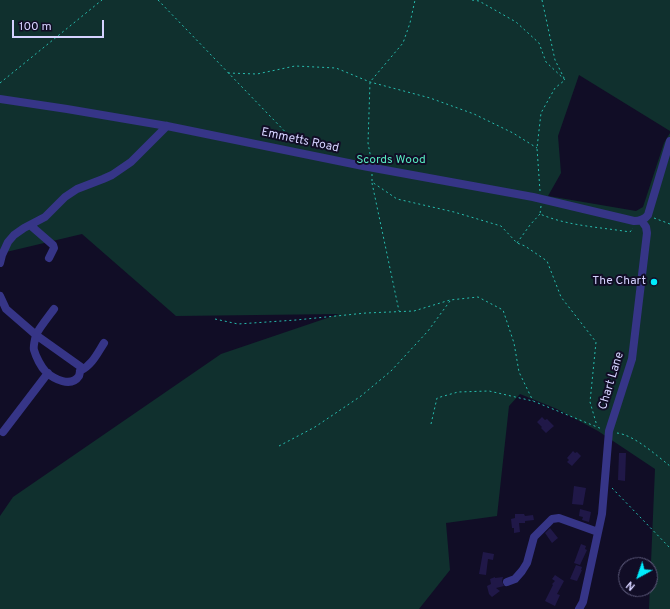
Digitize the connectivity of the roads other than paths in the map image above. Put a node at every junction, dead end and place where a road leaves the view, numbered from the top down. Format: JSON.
{"nodes":[{"id":1,"x":0,"y":100,"type":"edge"},
{"id":2,"x":167,"y":126,"type":"junction"},
{"id":3,"x":670,"y":141,"type":"edge"},
{"id":4,"x":641,"y":220,"type":"junction"},
{"id":5,"x":30,"y":225,"type":"junction"},
{"id":6,"x":49,"y":258,"type":"dead end"},
{"id":7,"x":0,"y":263,"type":"edge"},
{"id":8,"x":0,"y":296,"type":"edge"},
{"id":9,"x":54,"y":309,"type":"dead end"},
{"id":10,"x":36,"y":335,"type":"junction"},
{"id":11,"x":104,"y":343,"type":"dead end"},
{"id":12,"x":80,"y":371,"type":"junction"},
{"id":13,"x":48,"y":373,"type":"junction"},
{"id":14,"x":3,"y":432,"type":"dead end"},
{"id":15,"x":598,"y":532,"type":"junction"},
{"id":16,"x":507,"y":582,"type":"dead end"},
{"id":17,"x":579,"y":609,"type":"edge"}],
"edges":[{"from":1,"to":2,"type":"street","name":"Emmetts Road"},
{"from":2,"to":4,"type":"street","name":"Emmetts Road"},
{"from":2,"to":5,"type":"street"},
{"from":3,"to":4,"type":"street"},
{"from":4,"to":15,"type":"street","name":"Chart Lane"},
{"from":5,"to":6,"type":"street"},
{"from":5,"to":7,"type":"street"},
{"from":8,"to":10,"type":"street"},
{"from":9,"to":10,"type":"street"},
{"from":10,"to":12,"type":"street"},
{"from":10,"to":13,"type":"street"},
{"from":11,"to":12,"type":"street"},
{"from":12,"to":13,"type":"street"},
{"from":13,"to":14,"type":"street"},
{"from":15,"to":16,"type":"street"},
{"from":15,"to":17,"type":"street","name":"Chart Lane"}]}
